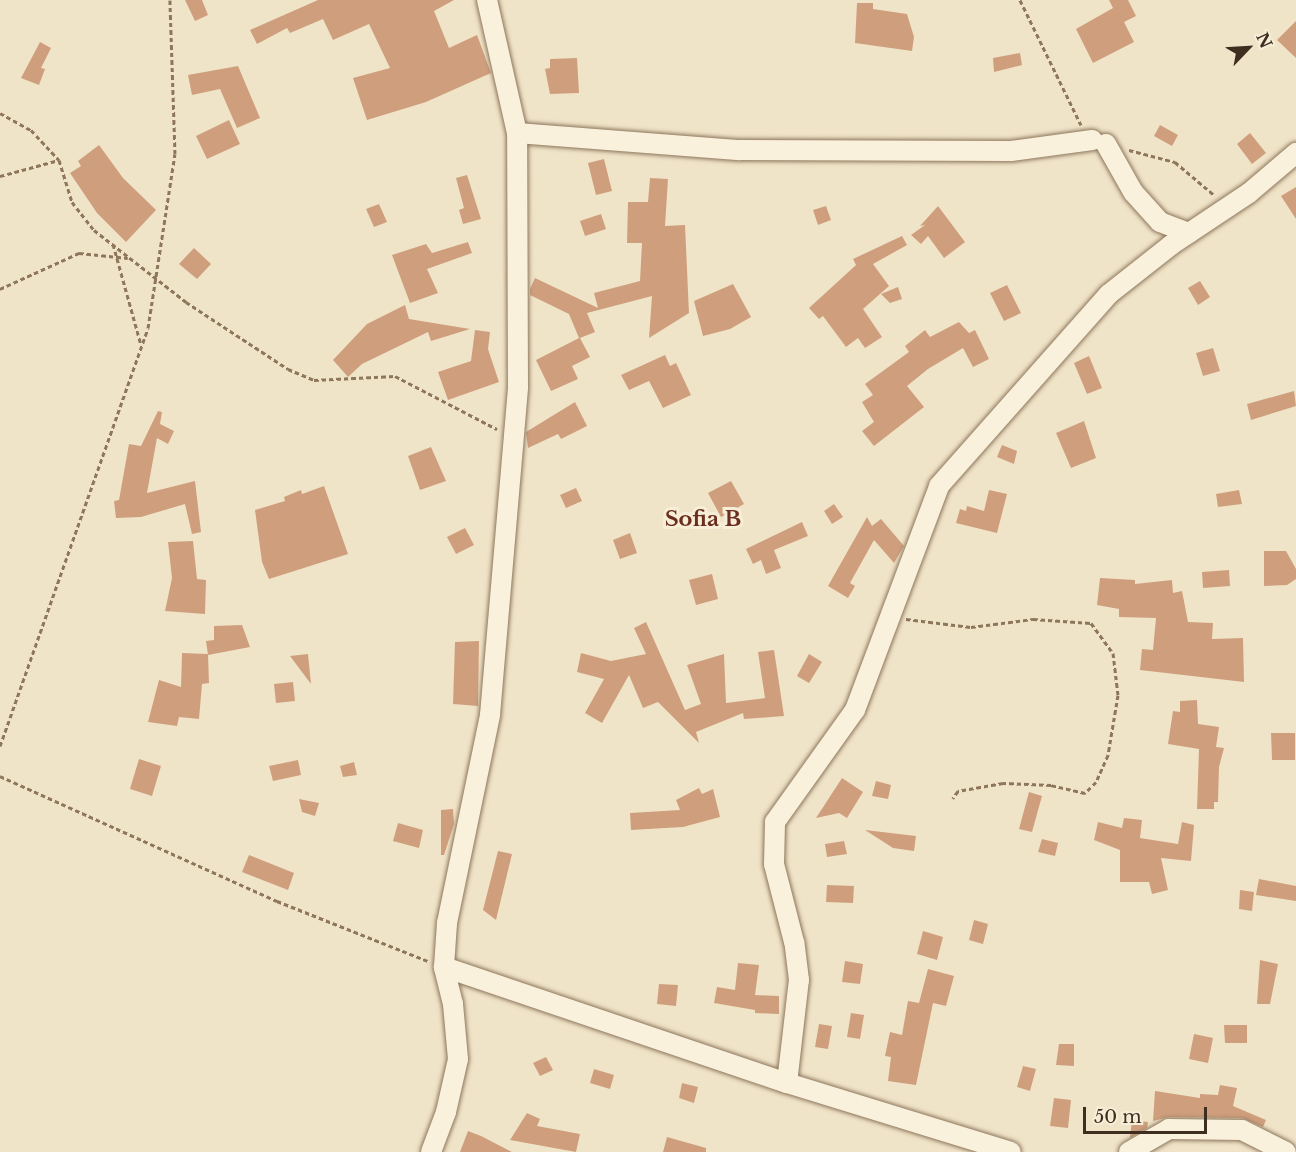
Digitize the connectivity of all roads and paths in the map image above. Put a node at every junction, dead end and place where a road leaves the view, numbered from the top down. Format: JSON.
{"nodes":[{"id":1,"x":170,"y":0,"type":"edge"},
{"id":2,"x":487,"y":0,"type":"edge"},
{"id":3,"x":1020,"y":0,"type":"edge"},
{"id":4,"x":0,"y":113,"type":"edge"},
{"id":5,"x":517,"y":133,"type":"junction"},
{"id":6,"x":1099,"y":142,"type":"junction"},
{"id":7,"x":1296,"y":153,"type":"edge"},
{"id":8,"x":59,"y":160,"type":"junction"},
{"id":9,"x":0,"y":176,"type":"edge"},
{"id":10,"x":1227,"y":208,"type":"junction"},
{"id":11,"x":1160,"y":222,"type":"junction"},
{"id":12,"x":1189,"y":233,"type":"junction"},
{"id":13,"x":113,"y":244,"type":"junction"},
{"id":14,"x":1158,"y":255,"type":"junction"},
{"id":15,"x":114,"y":256,"type":"junction"},
{"id":16,"x":130,"y":258,"type":"junction"},
{"id":17,"x":158,"y":279,"type":"junction"},
{"id":18,"x":0,"y":290,"type":"edge"},
{"id":19,"x":141,"y":346,"type":"junction"},
{"id":20,"x":515,"y":438,"type":"junction"},
{"id":21,"x":890,"y":614,"type":"junction"},
{"id":22,"x":0,"y":746,"type":"edge"},
{"id":23,"x":0,"y":776,"type":"edge"},
{"id":24,"x":952,"y":798,"type":"dead end"},
{"id":25,"x":444,"y":968,"type":"junction"},
{"id":26,"x":787,"y":1083,"type":"junction"},
{"id":27,"x":431,"y":1152,"type":"edge"},
{"id":28,"x":1011,"y":1152,"type":"edge"},
{"id":29,"x":1129,"y":1152,"type":"edge"},
{"id":30,"x":1286,"y":1152,"type":"edge"}],
"edges":[{"from":1,"to":17,"type":"path"},
{"from":2,"to":5,"type":"street"},
{"from":3,"to":6,"type":"path"},
{"from":4,"to":8,"type":"path"},
{"from":5,"to":6,"type":"street"},
{"from":5,"to":20,"type":"street"},
{"from":6,"to":10,"type":"path"},
{"from":6,"to":11,"type":"street"},
{"from":7,"to":10,"type":"street"},
{"from":8,"to":9,"type":"path"},
{"from":8,"to":13,"type":"path"},
{"from":10,"to":12,"type":"street"},
{"from":11,"to":12,"type":"street"},
{"from":11,"to":14,"type":"street"},
{"from":12,"to":14,"type":"street"},
{"from":13,"to":15,"type":"path"},
{"from":13,"to":16,"type":"path"},
{"from":14,"to":21,"type":"street"},
{"from":15,"to":16,"type":"path"},
{"from":15,"to":18,"type":"path"},
{"from":15,"to":19,"type":"path"},
{"from":16,"to":17,"type":"path"},
{"from":17,"to":19,"type":"path"},
{"from":17,"to":20,"type":"path"},
{"from":19,"to":22,"type":"path"},
{"from":20,"to":25,"type":"street"},
{"from":21,"to":24,"type":"path"},
{"from":21,"to":26,"type":"street"},
{"from":23,"to":25,"type":"path"},
{"from":25,"to":26,"type":"street"},
{"from":25,"to":27,"type":"street"},
{"from":26,"to":28,"type":"street"},
{"from":29,"to":30,"type":"street"}]}
